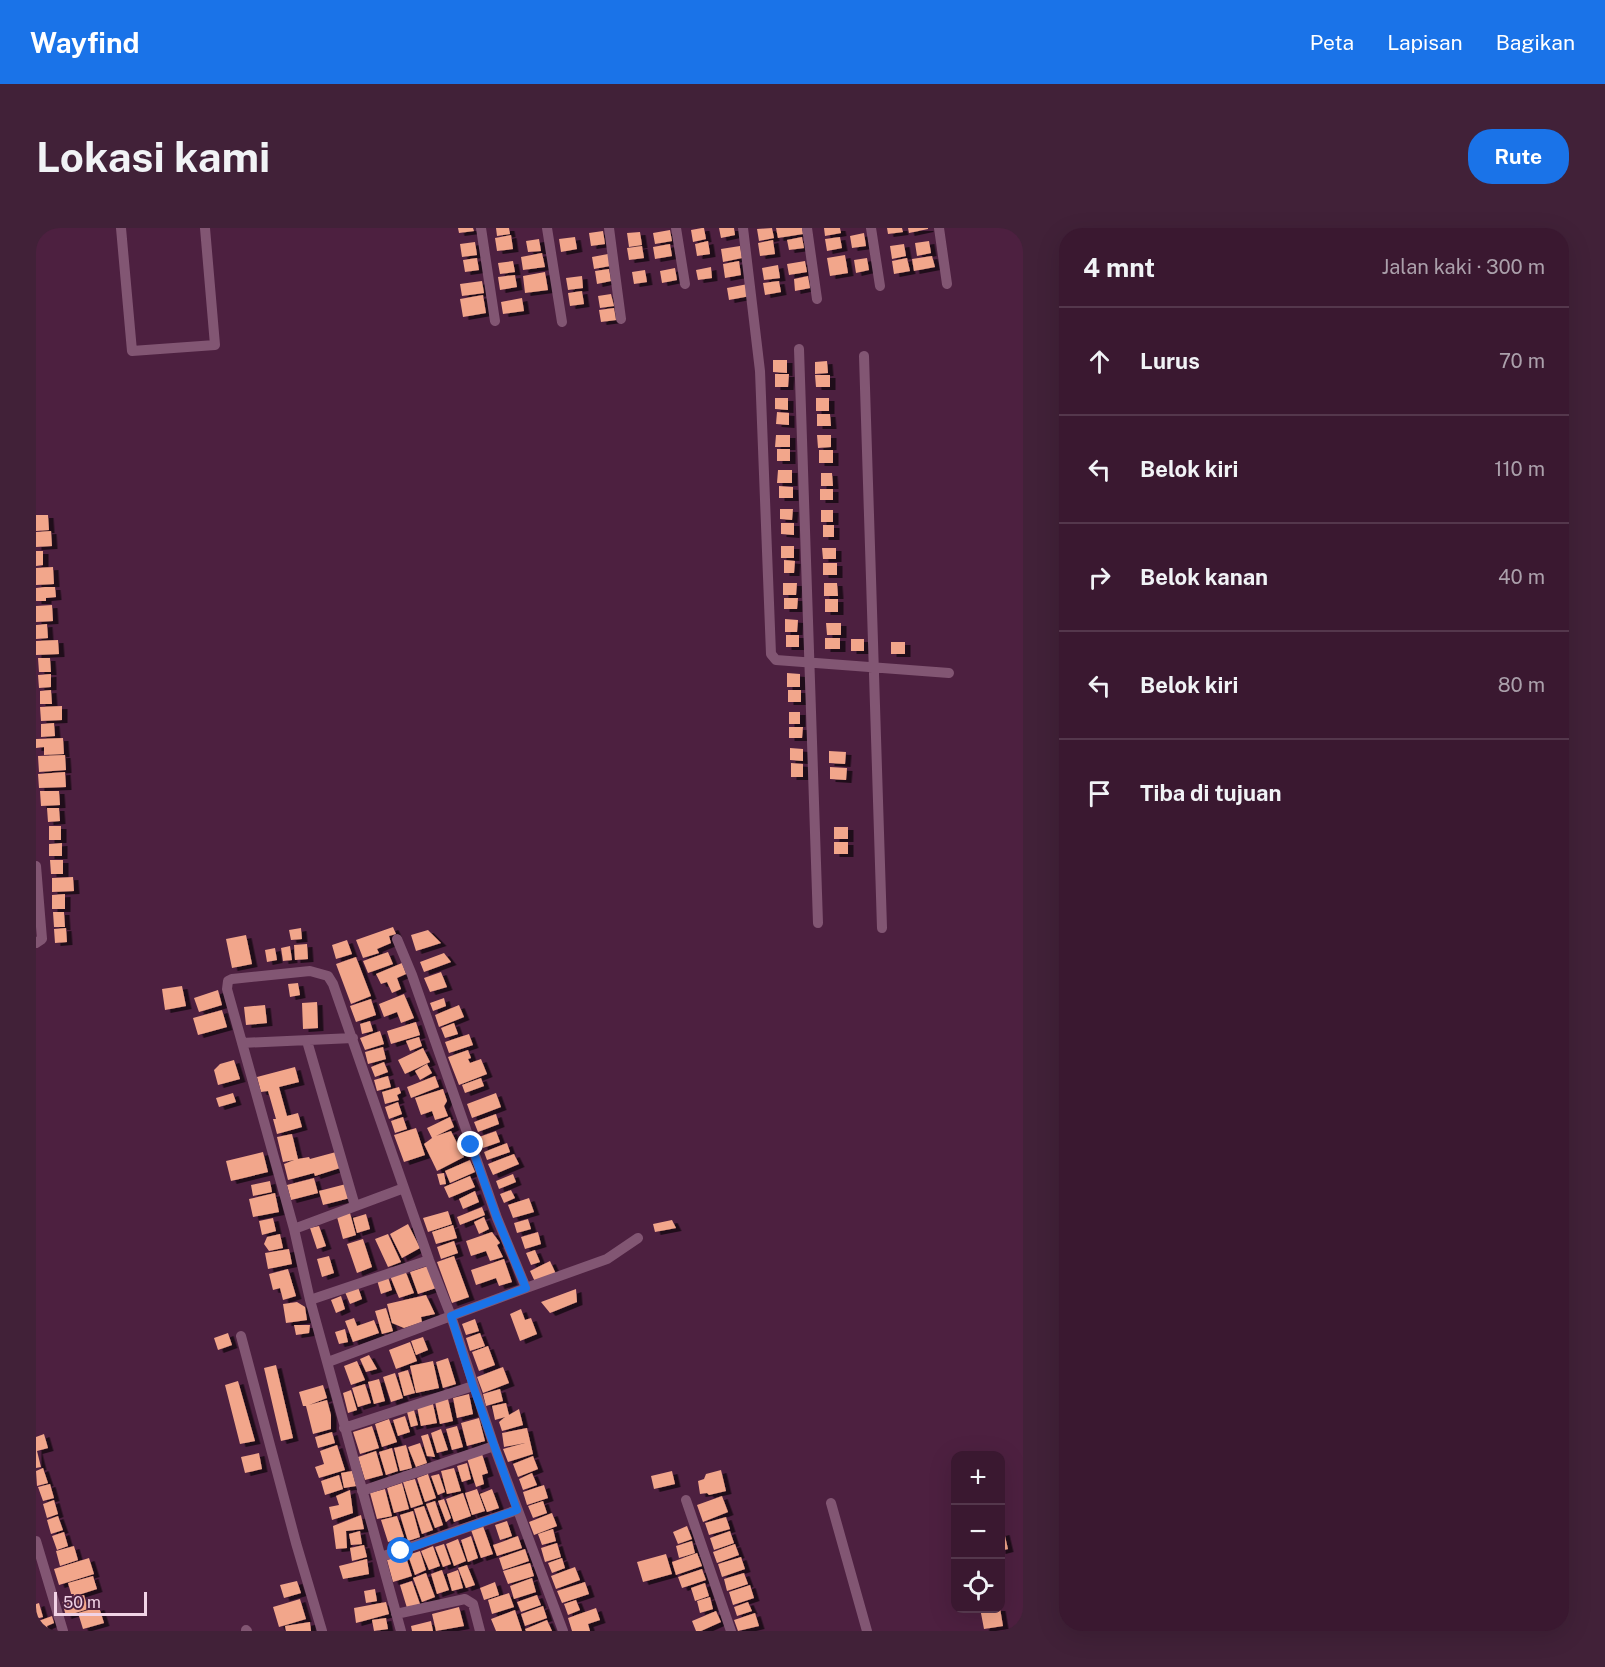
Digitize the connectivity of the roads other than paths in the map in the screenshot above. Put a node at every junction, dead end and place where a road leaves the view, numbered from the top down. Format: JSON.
{"nodes":[{"id":1,"x":121,"y":228,"type":"edge"},
{"id":2,"x":206,"y":228,"type":"edge"},
{"id":3,"x":481,"y":228,"type":"edge"},
{"id":4,"x":547,"y":228,"type":"edge"},
{"id":5,"x":609,"y":228,"type":"edge"},
{"id":6,"x":676,"y":228,"type":"edge"},
{"id":7,"x":742,"y":228,"type":"edge"},
{"id":8,"x":807,"y":228,"type":"edge"},
{"id":9,"x":871,"y":228,"type":"edge"},
{"id":10,"x":939,"y":228,"type":"edge"},
{"id":11,"x":685,"y":284,"type":"dead end"},
{"id":12,"x":947,"y":284,"type":"dead end"},
{"id":13,"x":880,"y":286,"type":"dead end"},
{"id":14,"x":817,"y":299,"type":"dead end"},
{"id":15,"x":621,"y":319,"type":"dead end"},
{"id":16,"x":495,"y":321,"type":"dead end"},
{"id":17,"x":562,"y":322,"type":"dead end"},
{"id":18,"x":799,"y":350,"type":"dead end"},
{"id":19,"x":864,"y":356,"type":"dead end"},
{"id":20,"x":810,"y":662,"type":"junction"},
{"id":21,"x":873,"y":666,"type":"junction"},
{"id":22,"x":950,"y":673,"type":"dead end"},
{"id":23,"x":36,"y":866,"type":"edge"},
{"id":24,"x":36,"y":872,"type":"edge"},
{"id":25,"x":818,"y":923,"type":"dead end"},
{"id":26,"x":882,"y":928,"type":"dead end"},
{"id":27,"x":396,"y":939,"type":"dead end"},
{"id":28,"x":36,"y":943,"type":"edge"},
{"id":29,"x":353,"y":1038,"type":"junction"},
{"id":30,"x":307,"y":1041,"type":"junction"},
{"id":31,"x":242,"y":1043,"type":"junction"},
{"id":32,"x":404,"y":1188,"type":"junction"},
{"id":33,"x":355,"y":1206,"type":"junction"},
{"id":34,"x":294,"y":1229,"type":"junction"},
{"id":35,"x":638,"y":1238,"type":"dead end"},
{"id":36,"x":429,"y":1260,"type":"junction"},
{"id":37,"x":526,"y":1288,"type":"junction"},
{"id":38,"x":310,"y":1300,"type":"junction"},
{"id":39,"x":451,"y":1316,"type":"junction"},
{"id":40,"x":241,"y":1336,"type":"dead end"},
{"id":41,"x":328,"y":1362,"type":"junction"},
{"id":42,"x":473,"y":1386,"type":"junction"},
{"id":43,"x":345,"y":1428,"type":"junction"},
{"id":44,"x":494,"y":1446,"type":"junction"},
{"id":45,"x":362,"y":1491,"type":"junction"},
{"id":46,"x":686,"y":1500,"type":"dead end"},
{"id":47,"x":831,"y":1503,"type":"dead end"},
{"id":48,"x":517,"y":1510,"type":"junction"},
{"id":49,"x":36,"y":1540,"type":"edge"},
{"id":50,"x":381,"y":1557,"type":"junction"},
{"id":51,"x":396,"y":1614,"type":"junction"},
{"id":52,"x":63,"y":1631,"type":"edge"},
{"id":53,"x":322,"y":1631,"type":"edge"},
{"id":54,"x":401,"y":1631,"type":"edge"},
{"id":55,"x":480,"y":1631,"type":"edge"},
{"id":56,"x":563,"y":1631,"type":"edge"},
{"id":57,"x":731,"y":1631,"type":"edge"},
{"id":58,"x":867,"y":1631,"type":"edge"}],
"edges":[{"from":1,"to":2,"type":"street"},
{"from":3,"to":16,"type":"street"},
{"from":4,"to":17,"type":"street"},
{"from":5,"to":15,"type":"street"},
{"from":6,"to":11,"type":"street"},
{"from":7,"to":20,"type":"street"},
{"from":8,"to":14,"type":"street"},
{"from":9,"to":13,"type":"street"},
{"from":10,"to":12,"type":"street"},
{"from":18,"to":20,"type":"street"},
{"from":19,"to":21,"type":"street"},
{"from":20,"to":21,"type":"street"},
{"from":20,"to":25,"type":"street"},
{"from":21,"to":22,"type":"street"},
{"from":21,"to":26,"type":"street"},
{"from":23,"to":24,"type":"street"},
{"from":24,"to":28,"type":"street"},
{"from":27,"to":37,"type":"street"},
{"from":29,"to":30,"type":"street"},
{"from":29,"to":31,"type":"street"},
{"from":29,"to":32,"type":"street"},
{"from":30,"to":31,"type":"street"},
{"from":30,"to":33,"type":"street"},
{"from":31,"to":34,"type":"street"},
{"from":32,"to":33,"type":"street"},
{"from":32,"to":36,"type":"street"},
{"from":33,"to":34,"type":"street"},
{"from":34,"to":38,"type":"street"},
{"from":35,"to":37,"type":"street"},
{"from":36,"to":38,"type":"street"},
{"from":36,"to":39,"type":"street"},
{"from":37,"to":39,"type":"street"},
{"from":38,"to":41,"type":"street"},
{"from":39,"to":41,"type":"street"},
{"from":39,"to":42,"type":"street"},
{"from":40,"to":53,"type":"street"},
{"from":41,"to":43,"type":"street"},
{"from":42,"to":43,"type":"street"},
{"from":42,"to":44,"type":"street"},
{"from":43,"to":45,"type":"street"},
{"from":44,"to":45,"type":"street"},
{"from":44,"to":48,"type":"street"},
{"from":45,"to":50,"type":"street"},
{"from":46,"to":57,"type":"street"},
{"from":47,"to":58,"type":"street"},
{"from":48,"to":50,"type":"street"},
{"from":48,"to":56,"type":"street"},
{"from":49,"to":52,"type":"street"},
{"from":50,"to":51,"type":"street"},
{"from":51,"to":54,"type":"street"},
{"from":51,"to":55,"type":"street"}]}
